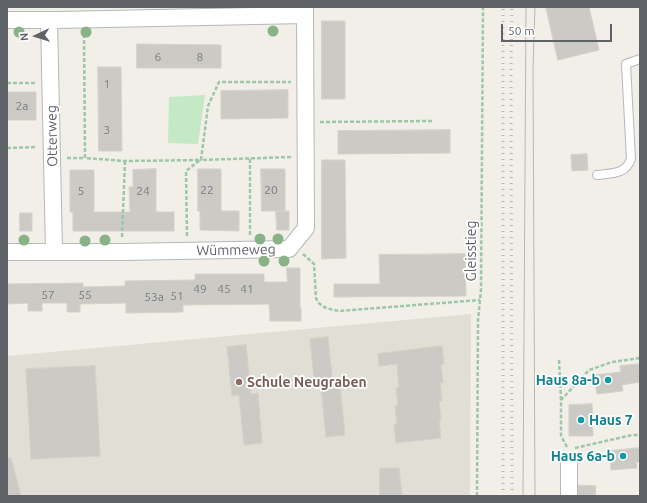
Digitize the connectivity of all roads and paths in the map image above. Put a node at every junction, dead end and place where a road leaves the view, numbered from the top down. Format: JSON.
{"nodes":[{"id":1,"x":483,"y":7,"type":"edge"},
{"id":2,"x":305,"y":11,"type":"edge"},
{"id":3,"x":7,"y":20,"type":"edge"},
{"id":4,"x":49,"y":20,"type":"junction"},
{"id":5,"x":84,"y":20,"type":"junction"},
{"id":6,"x":640,"y":60,"type":"edge"},
{"id":7,"x":7,"y":83,"type":"edge"},
{"id":8,"x":50,"y":83,"type":"junction"},
{"id":9,"x":306,"y":83,"type":"junction"},
{"id":10,"x":433,"y":121,"type":"dead end"},
{"id":11,"x":306,"y":122,"type":"junction"},
{"id":12,"x":52,"y":147,"type":"junction"},
{"id":13,"x":7,"y":148,"type":"edge"},
{"id":14,"x":306,"y":157,"type":"junction"},
{"id":15,"x":250,"y":158,"type":"junction"},
{"id":16,"x":201,"y":160,"type":"junction"},
{"id":17,"x":125,"y":161,"type":"junction"},
{"id":18,"x":597,"y":174,"type":"dead end"},
{"id":19,"x":297,"y":238,"type":"junction"},
{"id":20,"x":187,"y":250,"type":"junction"},
{"id":21,"x":250,"y":250,"type":"junction"},
{"id":22,"x":7,"y":252,"type":"edge"},
{"id":23,"x":54,"y":252,"type":"junction"},
{"id":24,"x":122,"y":252,"type":"junction"},
{"id":25,"x":480,"y":300,"type":"junction"},
{"id":26,"x":640,"y":358,"type":"edge"},
{"id":27,"x":559,"y":360,"type":"dead end"},
{"id":28,"x":561,"y":400,"type":"junction"},
{"id":29,"x":640,"y":435,"type":"edge"},
{"id":30,"x":569,"y":461,"type":"dead end"},
{"id":31,"x":477,"y":496,"type":"edge"},
{"id":32,"x":569,"y":496,"type":"edge"}],
"edges":[{"from":1,"to":25,"type":"path","name":"Gleisstieg"},
{"from":2,"to":5,"type":"street"},
{"from":2,"to":9,"type":"street","name":"Wümmeweg"},
{"from":3,"to":4,"type":"street"},
{"from":4,"to":5,"type":"street"},
{"from":4,"to":8,"type":"street","name":"Otterweg"},
{"from":5,"to":17,"type":"path"},
{"from":6,"to":18,"type":"lane"},
{"from":7,"to":8,"type":"path"},
{"from":8,"to":12,"type":"street","name":"Otterweg"},
{"from":9,"to":11,"type":"street","name":"Wümmeweg"},
{"from":9,"to":16,"type":"path"},
{"from":10,"to":11,"type":"path"},
{"from":11,"to":14,"type":"street","name":"Wümmeweg"},
{"from":12,"to":13,"type":"path"},
{"from":12,"to":23,"type":"street","name":"Otterweg"},
{"from":14,"to":15,"type":"path"},
{"from":14,"to":19,"type":"street","name":"Wümmeweg"},
{"from":15,"to":16,"type":"path"},
{"from":15,"to":21,"type":"path"},
{"from":16,"to":17,"type":"path"},
{"from":16,"to":20,"type":"path"},
{"from":17,"to":24,"type":"path"},
{"from":19,"to":21,"type":"street","name":"Wümmeweg"},
{"from":19,"to":25,"type":"path"},
{"from":20,"to":21,"type":"street","name":"Wümmeweg"},
{"from":20,"to":24,"type":"street","name":"Wümmeweg"},
{"from":22,"to":23,"type":"street","name":"Wümmeweg"},
{"from":23,"to":24,"type":"street","name":"Wümmeweg"},
{"from":25,"to":31,"type":"path","name":"Gleisstieg"},
{"from":26,"to":28,"type":"path"},
{"from":27,"to":28,"type":"path"},
{"from":28,"to":29,"type":"path"},
{"from":30,"to":32,"type":"street"}]}
